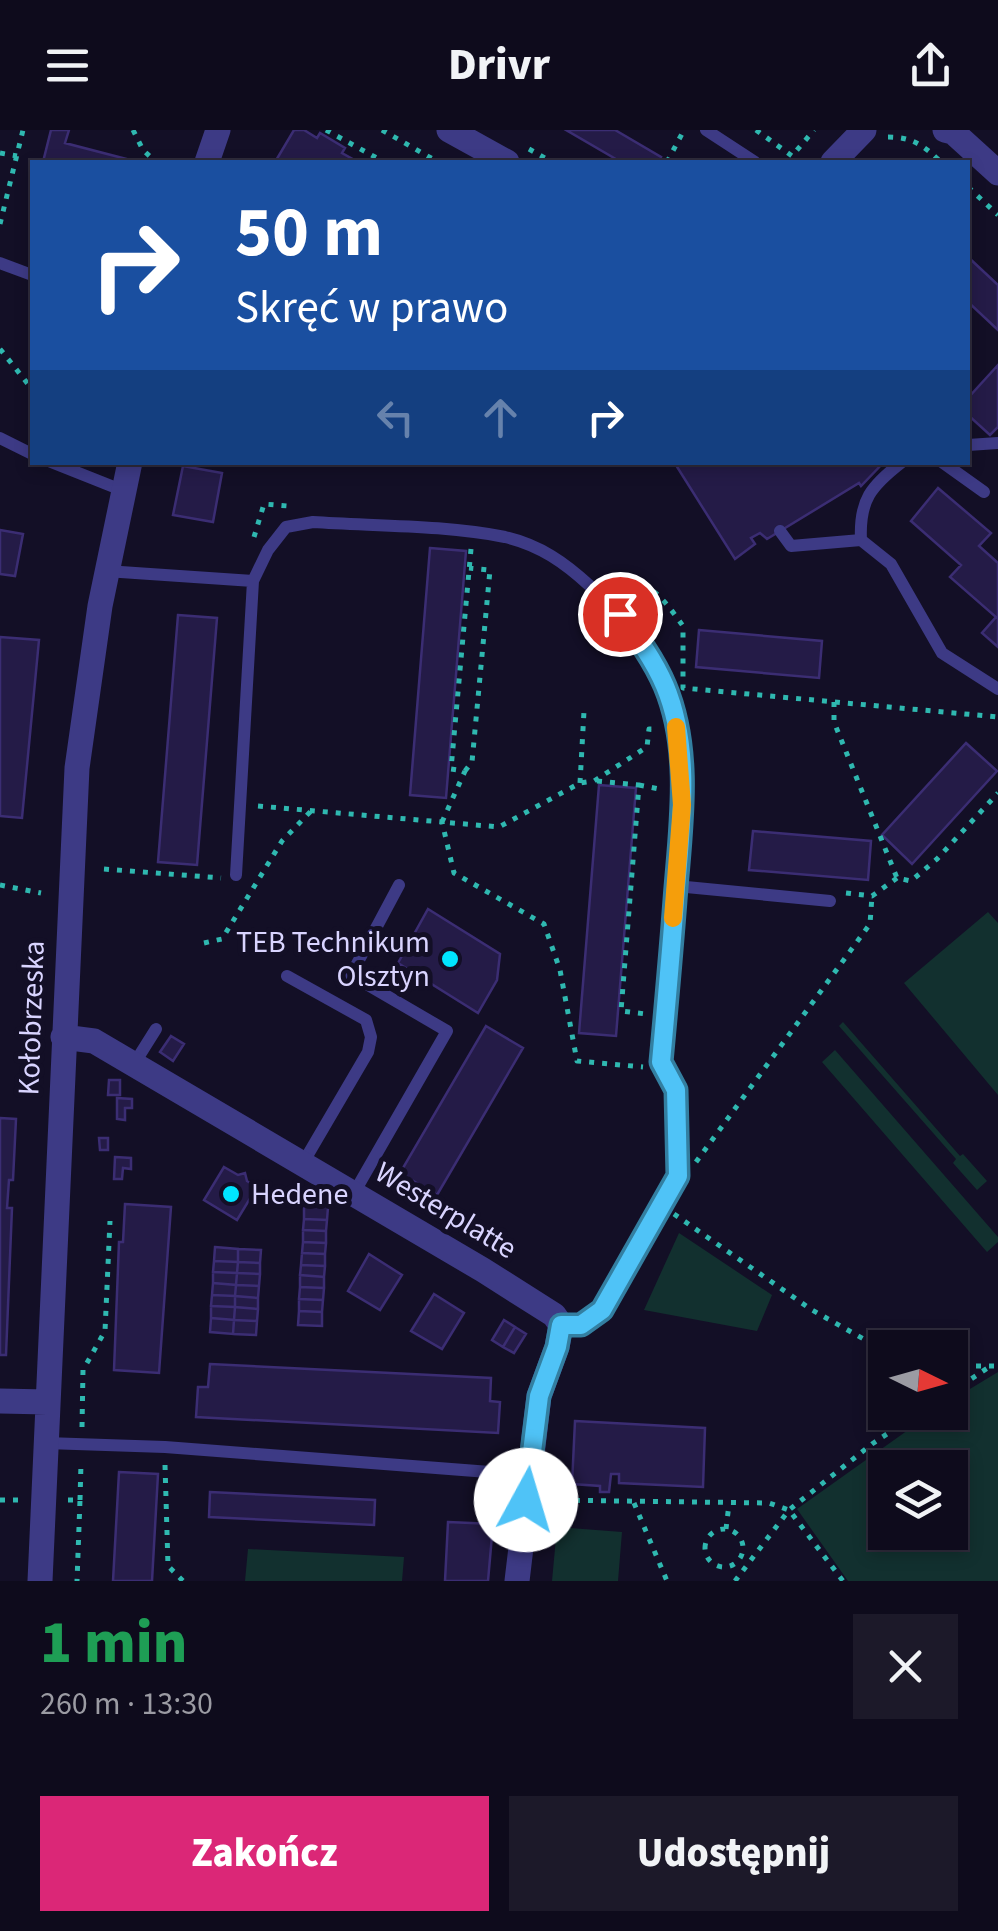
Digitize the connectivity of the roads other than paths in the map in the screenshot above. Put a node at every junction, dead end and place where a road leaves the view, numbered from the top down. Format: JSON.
{"nodes":[{"id":1,"x":218,"y":130,"type":"edge"},
{"id":2,"x":450,"y":130,"type":"edge"},
{"id":3,"x":706,"y":130,"type":"edge"},
{"id":4,"x":945,"y":130,"type":"edge"},
{"id":5,"x":876,"y":134,"type":"edge"},
{"id":6,"x":208,"y":160,"type":"edge"},
{"id":7,"x":503,"y":160,"type":"edge"},
{"id":8,"x":752,"y":160,"type":"edge"},
{"id":9,"x":836,"y":160,"type":"edge"},
{"id":10,"x":998,"y":173,"type":"edge"},
{"id":11,"x":0,"y":263,"type":"edge"},
{"id":12,"x":30,"y":274,"type":"edge"},
{"id":13,"x":0,"y":438,"type":"edge"},
{"id":14,"x":998,"y":443,"type":"edge"},
{"id":15,"x":970,"y":445,"type":"edge"},
{"id":16,"x":30,"y":453,"type":"edge"},
{"id":17,"x":59,"y":465,"type":"edge"},
{"id":18,"x":129,"y":465,"type":"edge"},
{"id":19,"x":898,"y":465,"type":"edge"},
{"id":20,"x":946,"y":465,"type":"edge"},
{"id":21,"x":124,"y":491,"type":"junction"},
{"id":22,"x":984,"y":492,"type":"dead end"},
{"id":23,"x":780,"y":532,"type":"dead end"},
{"id":24,"x":861,"y":540,"type":"junction"},
{"id":25,"x":106,"y":571,"type":"junction"},
{"id":26,"x":253,"y":582,"type":"junction"},
{"id":27,"x":998,"y":689,"type":"edge"},
{"id":28,"x":229,"y":876,"type":"road end"},
{"id":29,"x":399,"y":885,"type":"dead end"},
{"id":30,"x":676,"y":886,"type":"junction"},
{"id":31,"x":830,"y":901,"type":"dead end"},
{"id":32,"x":287,"y":976,"type":"dead end"},
{"id":33,"x":156,"y":1029,"type":"dead end"},
{"id":34,"x":63,"y":1038,"type":"junction"},
{"id":35,"x":134,"y":1064,"type":"junction"},
{"id":36,"x":303,"y":1163,"type":"junction"},
{"id":37,"x":354,"y":1193,"type":"junction"},
{"id":38,"x":561,"y":1325,"type":"junction"},
{"id":39,"x":0,"y":1400,"type":"edge"},
{"id":40,"x":47,"y":1402,"type":"junction"},
{"id":41,"x":46,"y":1443,"type":"junction"},
{"id":42,"x":527,"y":1487,"type":"junction"},
{"id":43,"x":40,"y":1581,"type":"edge"},
{"id":44,"x":517,"y":1581,"type":"edge"}],
"edges":[{"from":1,"to":6,"type":"street"},
{"from":2,"to":7,"type":"street"},
{"from":3,"to":8,"type":"lane"},
{"from":4,"to":10,"type":"street"},
{"from":5,"to":9,"type":"street"},
{"from":11,"to":12,"type":"lane"},
{"from":13,"to":16,"type":"lane"},
{"from":14,"to":15,"type":"lane"},
{"from":17,"to":21,"type":"lane"},
{"from":18,"to":21,"type":"street","name":"Kołobrzeska"},
{"from":19,"to":24,"type":"lane"},
{"from":20,"to":22,"type":"lane"},
{"from":21,"to":25,"type":"street","name":"Kołobrzeska"},
{"from":23,"to":24,"type":"lane"},
{"from":24,"to":27,"type":"lane"},
{"from":25,"to":26,"type":"lane"},
{"from":25,"to":34,"type":"street","name":"Kołobrzeska"},
{"from":26,"to":28,"type":"lane"},
{"from":26,"to":30,"type":"lane"},
{"from":29,"to":37,"type":"lane"},
{"from":30,"to":31,"type":"lane"},
{"from":30,"to":38,"type":"lane"},
{"from":32,"to":36,"type":"lane"},
{"from":33,"to":35,"type":"lane"},
{"from":34,"to":35,"type":"street","name":"Westerplatte"},
{"from":34,"to":40,"type":"street","name":"Kołobrzeska"},
{"from":35,"to":36,"type":"street","name":"Westerplatte"},
{"from":36,"to":37,"type":"street","name":"Westerplatte"},
{"from":37,"to":38,"type":"street","name":"Westerplatte"},
{"from":38,"to":42,"type":"street"},
{"from":39,"to":40,"type":"street"},
{"from":40,"to":41,"type":"street","name":"Kołobrzeska"},
{"from":41,"to":42,"type":"lane"},
{"from":41,"to":43,"type":"street","name":"Kołobrzeska"},
{"from":42,"to":44,"type":"street"}]}
